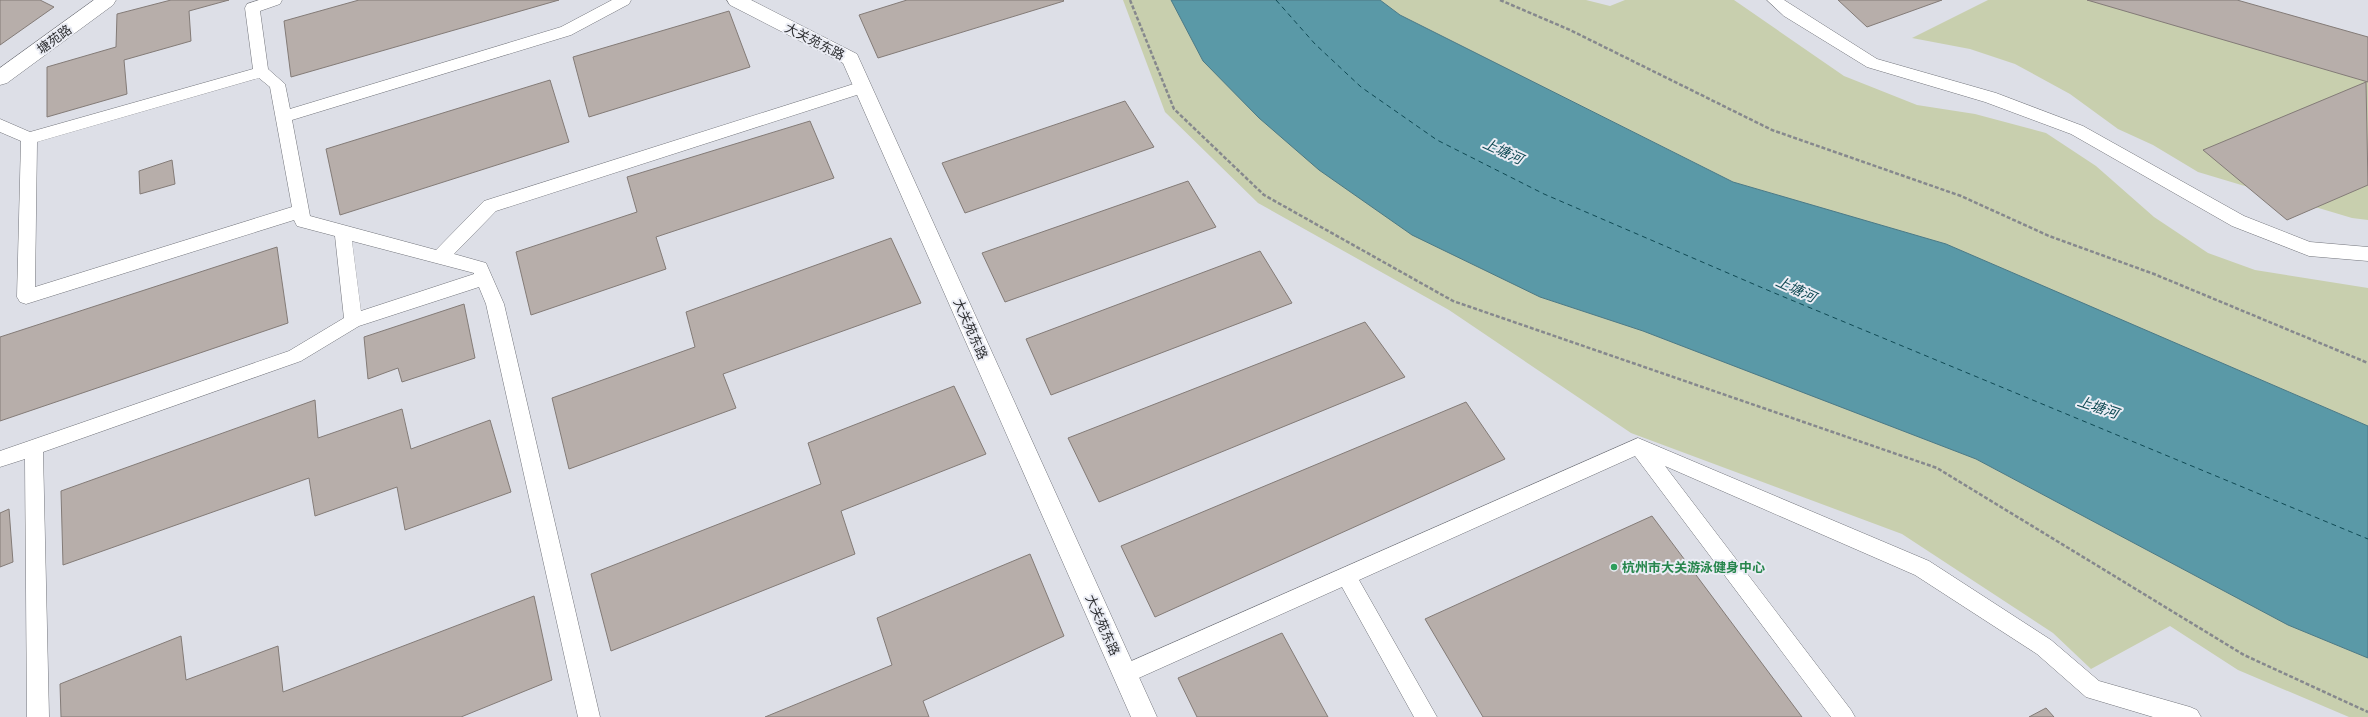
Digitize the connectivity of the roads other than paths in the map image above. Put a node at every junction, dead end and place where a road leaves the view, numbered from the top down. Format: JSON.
{"nodes":[{"id":1,"x":107,"y":0,"type":"edge"},
{"id":2,"x":275,"y":0,"type":"edge"},
{"id":3,"x":624,"y":0,"type":"edge"},
{"id":4,"x":736,"y":0,"type":"edge"},
{"id":5,"x":1774,"y":0,"type":"edge"},
{"id":6,"x":261,"y":72,"type":"junction"},
{"id":7,"x":0,"y":78,"type":"edge"},
{"id":8,"x":863,"y":87,"type":"junction"},
{"id":9,"x":283,"y":116,"type":"junction"},
{"id":10,"x":0,"y":125,"type":"edge"},
{"id":11,"x":29,"y":138,"type":"junction"},
{"id":12,"x":301,"y":211,"type":"junction"},
{"id":13,"x":343,"y":232,"type":"junction"},
{"id":14,"x":2368,"y":254,"type":"edge"},
{"id":15,"x":439,"y":258,"type":"junction"},
{"id":16,"x":484,"y":278,"type":"junction"},
{"id":17,"x":353,"y":322,"type":"junction"},
{"id":18,"x":1638,"y":446,"type":"junction"},
{"id":19,"x":34,"y":447,"type":"junction"},
{"id":20,"x":0,"y":459,"type":"edge"},
{"id":21,"x":1346,"y":576,"type":"junction"},
{"id":22,"x":1125,"y":674,"type":"junction"},
{"id":23,"x":38,"y":717,"type":"edge"},
{"id":24,"x":589,"y":717,"type":"edge"},
{"id":25,"x":1144,"y":717,"type":"edge"},
{"id":26,"x":1426,"y":717,"type":"edge"},
{"id":27,"x":1844,"y":717,"type":"edge"},
{"id":28,"x":2190,"y":717,"type":"edge"}],
"edges":[{"from":1,"to":7,"type":"street","name":"塘苑路"},
{"from":2,"to":6,"type":"lane"},
{"from":3,"to":9,"type":"lane"},
{"from":4,"to":8,"type":"street","name":"大关苑东路"},
{"from":5,"to":14,"type":"lane"},
{"from":6,"to":9,"type":"lane"},
{"from":6,"to":11,"type":"lane"},
{"from":8,"to":15,"type":"lane"},
{"from":8,"to":22,"type":"street","name":"大关苑东路"},
{"from":9,"to":12,"type":"lane"},
{"from":10,"to":11,"type":"lane"},
{"from":11,"to":12,"type":"lane"},
{"from":12,"to":13,"type":"lane"},
{"from":13,"to":15,"type":"lane"},
{"from":13,"to":17,"type":"lane"},
{"from":15,"to":16,"type":"lane"},
{"from":16,"to":17,"type":"lane"},
{"from":16,"to":24,"type":"lane"},
{"from":17,"to":19,"type":"lane"},
{"from":18,"to":21,"type":"lane"},
{"from":18,"to":27,"type":"lane"},
{"from":18,"to":28,"type":"lane"},
{"from":19,"to":20,"type":"lane"},
{"from":19,"to":23,"type":"lane"},
{"from":21,"to":22,"type":"lane"},
{"from":21,"to":26,"type":"lane"},
{"from":22,"to":25,"type":"street","name":"大关苑东路"}]}
